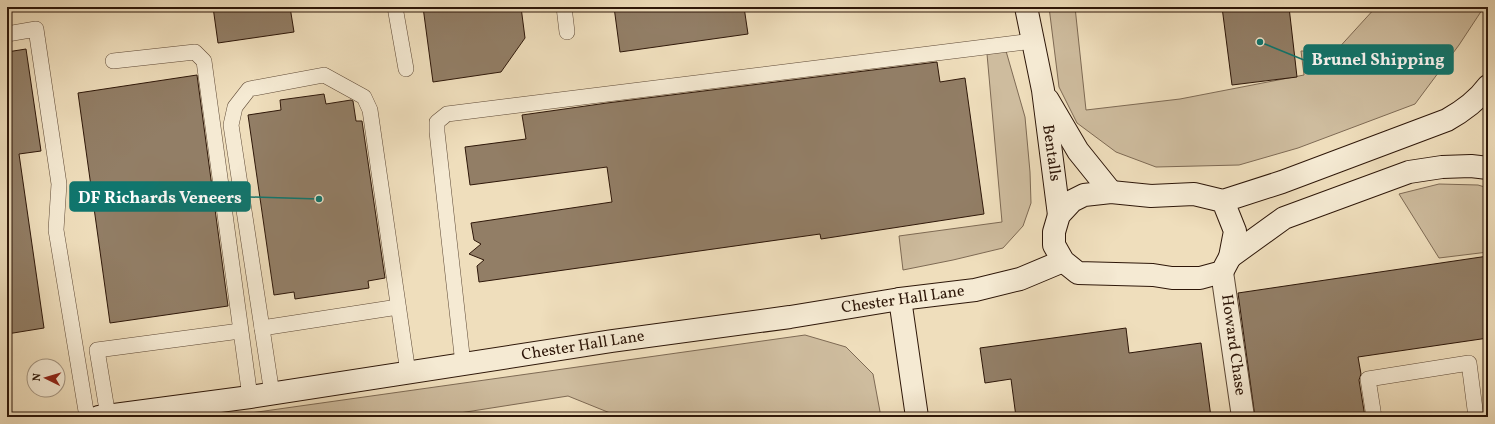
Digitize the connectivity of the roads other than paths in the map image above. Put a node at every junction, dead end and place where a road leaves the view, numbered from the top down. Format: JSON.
{"nodes":[{"id":1,"x":395,"y":7,"type":"edge"},
{"id":2,"x":564,"y":7,"type":"edge"},
{"id":3,"x":1026,"y":7,"type":"edge"},
{"id":4,"x":567,"y":32,"type":"dead end"},
{"id":5,"x":7,"y":34,"type":"edge"},
{"id":6,"x":1033,"y":41,"type":"junction"},
{"id":7,"x":113,"y":61,"type":"dead end"},
{"id":8,"x":406,"y":68,"type":"dead end"},
{"id":9,"x":1488,"y":86,"type":"edge"},
{"id":10,"x":1043,"y":90,"type":"junction"},
{"id":11,"x":1488,"y":168,"type":"edge"},
{"id":12,"x":1111,"y":192,"type":"junction"},
{"id":13,"x":1223,"y":201,"type":"junction"},
{"id":14,"x":1059,"y":215,"type":"junction"},
{"id":15,"x":1062,"y":261,"type":"junction"},
{"id":16,"x":1226,"y":265,"type":"junction"},
{"id":17,"x":900,"y":299,"type":"junction"},
{"id":18,"x":398,"y":307,"type":"junction"},
{"id":19,"x":262,"y":328,"type":"junction"},
{"id":20,"x":240,"y":331,"type":"junction"},
{"id":21,"x":463,"y":364,"type":"junction"},
{"id":22,"x":408,"y":373,"type":"junction"},
{"id":23,"x":272,"y":394,"type":"junction"},
{"id":24,"x":250,"y":397,"type":"junction"},
{"id":25,"x":104,"y":416,"type":"edge"},
{"id":26,"x":87,"y":417,"type":"edge"},
{"id":27,"x":917,"y":417,"type":"edge"},
{"id":28,"x":1243,"y":417,"type":"edge"},
{"id":29,"x":1374,"y":417,"type":"edge"},
{"id":30,"x":1476,"y":417,"type":"edge"}],
"edges":[{"from":1,"to":8,"type":"lane"},
{"from":2,"to":4,"type":"lane"},
{"from":3,"to":6,"type":"street","name":"Bentalls"},
{"from":5,"to":26,"type":"lane"},
{"from":6,"to":10,"type":"street","name":"Bentalls"},
{"from":6,"to":21,"type":"lane"},
{"from":7,"to":20,"type":"lane"},
{"from":9,"to":13,"type":"street"},
{"from":10,"to":12,"type":"street","name":"Bentalls"},
{"from":10,"to":14,"type":"street","name":"Bentalls"},
{"from":11,"to":16,"type":"street"},
{"from":12,"to":13,"type":"street"},
{"from":12,"to":14,"type":"street"},
{"from":13,"to":16,"type":"street","name":"Howard Chase"},
{"from":14,"to":15,"type":"street"},
{"from":15,"to":16,"type":"street"},
{"from":15,"to":17,"type":"street","name":"Chester Hall Lane"},
{"from":16,"to":28,"type":"street","name":"Howard Chase"},
{"from":17,"to":21,"type":"street","name":"Chester Hall Lane"},
{"from":17,"to":27,"type":"street"},
{"from":18,"to":19,"type":"lane"},
{"from":18,"to":19,"type":"lane"},
{"from":18,"to":22,"type":"lane"},
{"from":19,"to":23,"type":"lane"},
{"from":20,"to":24,"type":"lane"},
{"from":20,"to":25,"type":"lane"},
{"from":21,"to":22,"type":"street","name":"Chester Hall Lane"},
{"from":22,"to":23,"type":"street","name":"Chester Hall Lane"},
{"from":23,"to":24,"type":"street","name":"Chester Hall Lane"},
{"from":24,"to":25,"type":"street","name":"Chester Hall Lane"},
{"from":29,"to":30,"type":"lane"}]}
